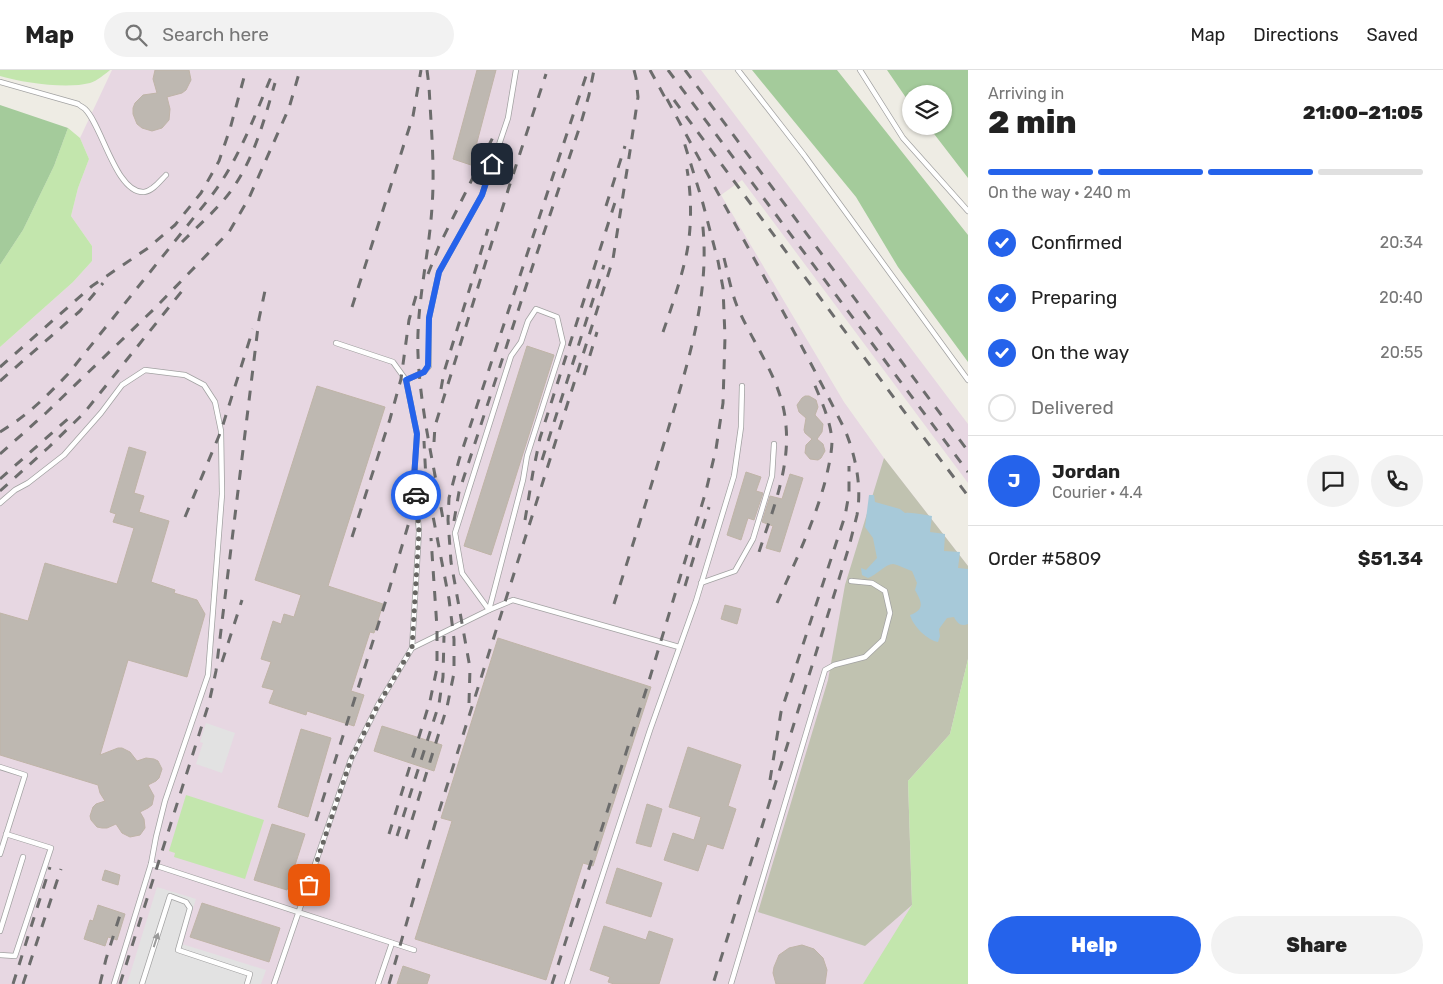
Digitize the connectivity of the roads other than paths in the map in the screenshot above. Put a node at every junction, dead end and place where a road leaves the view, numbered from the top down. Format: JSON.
{"nodes":[{"id":1,"x":516,"y":70,"type":"edge"},
{"id":2,"x":738,"y":70,"type":"edge"},
{"id":3,"x":860,"y":70,"type":"edge"},
{"id":4,"x":0,"y":82,"type":"edge"},
{"id":5,"x":166,"y":175,"type":"dead end"},
{"id":6,"x":968,"y":211,"type":"edge"},
{"id":7,"x":336,"y":343,"type":"dead end"},
{"id":8,"x":406,"y":380,"type":"junction"},
{"id":9,"x":968,"y":380,"type":"edge"},
{"id":10,"x":742,"y":386,"type":"dead end"},
{"id":11,"x":774,"y":444,"type":"dead end"},
{"id":12,"x":0,"y":503,"type":"edge"},
{"id":13,"x":852,"y":581,"type":"dead end"},
{"id":14,"x":701,"y":583,"type":"junction"},
{"id":15,"x":489,"y":610,"type":"junction"},
{"id":16,"x":679,"y":647,"type":"junction"},
{"id":17,"x":412,"y":648,"type":"junction"},
{"id":18,"x":0,"y":767,"type":"edge"},
{"id":19,"x":6,"y":834,"type":"junction"},
{"id":20,"x":0,"y":854,"type":"edge"},
{"id":21,"x":23,"y":857,"type":"dead end"},
{"id":22,"x":151,"y":864,"type":"junction"},
{"id":23,"x":298,"y":912,"type":"junction"},
{"id":24,"x":0,"y":931,"type":"edge"},
{"id":25,"x":392,"y":943,"type":"junction"},
{"id":26,"x":414,"y":950,"type":"dead end"},
{"id":27,"x":0,"y":956,"type":"edge"},
{"id":28,"x":114,"y":984,"type":"edge"},
{"id":29,"x":142,"y":984,"type":"edge"},
{"id":30,"x":247,"y":984,"type":"edge"},
{"id":31,"x":274,"y":984,"type":"edge"},
{"id":32,"x":378,"y":984,"type":"edge"},
{"id":33,"x":567,"y":984,"type":"edge"},
{"id":34,"x":731,"y":984,"type":"edge"}],
"edges":[{"from":1,"to":8,"type":"lane"},
{"from":2,"to":9,"type":"lane"},
{"from":3,"to":6,"type":"lane"},
{"from":4,"to":5,"type":"lane"},
{"from":7,"to":8,"type":"lane"},
{"from":8,"to":17,"type":"lane"},
{"from":10,"to":14,"type":"lane"},
{"from":11,"to":14,"type":"lane"},
{"from":12,"to":22,"type":"lane"},
{"from":13,"to":34,"type":"lane"},
{"from":14,"to":16,"type":"lane"},
{"from":15,"to":15,"type":"lane"},
{"from":15,"to":16,"type":"lane"},
{"from":15,"to":17,"type":"lane"},
{"from":16,"to":33,"type":"lane"},
{"from":17,"to":23,"type":"lane"},
{"from":18,"to":19,"type":"lane"},
{"from":19,"to":20,"type":"lane"},
{"from":19,"to":27,"type":"lane"},
{"from":21,"to":24,"type":"lane"},
{"from":22,"to":23,"type":"lane"},
{"from":22,"to":28,"type":"lane"},
{"from":23,"to":25,"type":"lane"},
{"from":23,"to":31,"type":"lane"},
{"from":25,"to":26,"type":"lane"},
{"from":25,"to":32,"type":"lane"},
{"from":29,"to":30,"type":"lane","one_way":true}]}
